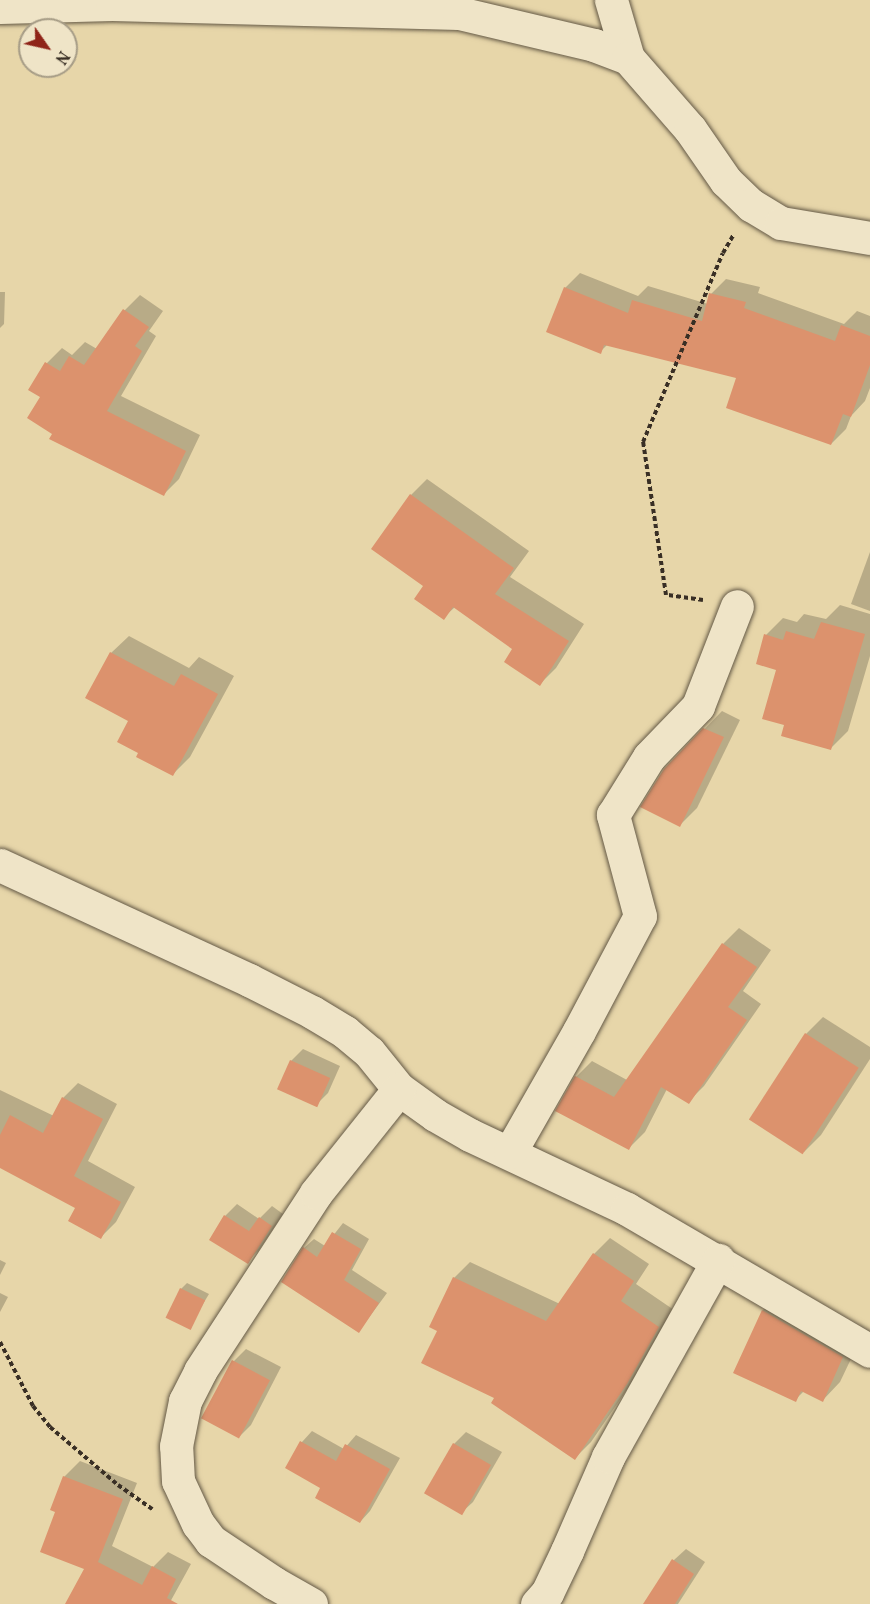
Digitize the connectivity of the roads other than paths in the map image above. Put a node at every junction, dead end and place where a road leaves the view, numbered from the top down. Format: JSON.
{"nodes":[{"id":1,"x":611,"y":0,"type":"edge"},
{"id":2,"x":0,"y":7,"type":"edge"},
{"id":3,"x":628,"y":58,"type":"junction"},
{"id":4,"x":870,"y":238,"type":"edge"},
{"id":5,"x":737,"y":606,"type":"road end"},
{"id":6,"x":0,"y":866,"type":"edge"},
{"id":7,"x":399,"y":1089,"type":"junction"},
{"id":8,"x":510,"y":1152,"type":"junction"},
{"id":9,"x":718,"y":1260,"type":"junction"},
{"id":10,"x":870,"y":1351,"type":"edge"},
{"id":11,"x":311,"y":1604,"type":"edge"},
{"id":12,"x":537,"y":1604,"type":"edge"}],
"edges":[{"from":1,"to":3,"type":"street"},
{"from":2,"to":3,"type":"street"},
{"from":3,"to":4,"type":"street"},
{"from":5,"to":8,"type":"street"},
{"from":6,"to":7,"type":"street"},
{"from":7,"to":8,"type":"street"},
{"from":7,"to":11,"type":"street"},
{"from":8,"to":9,"type":"street"},
{"from":9,"to":10,"type":"street"},
{"from":9,"to":12,"type":"street"}]}
